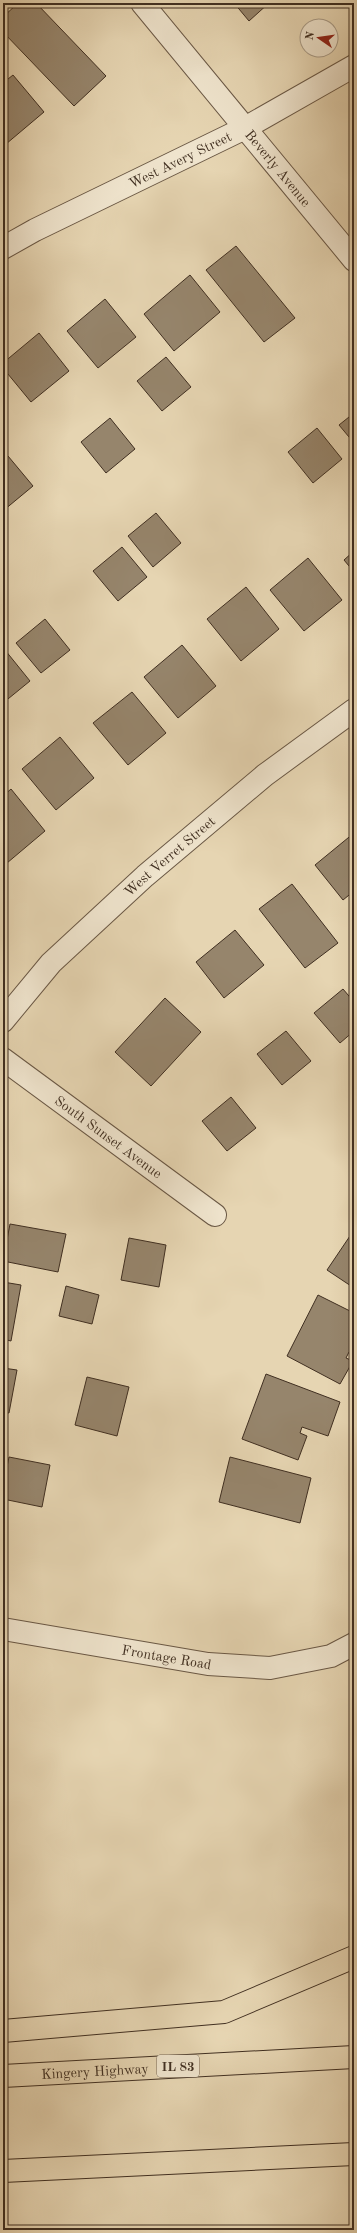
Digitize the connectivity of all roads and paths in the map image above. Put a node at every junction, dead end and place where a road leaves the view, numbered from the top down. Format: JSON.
{"nodes":[{"id":1,"x":142,"y":3,"type":"edge"},
{"id":2,"x":354,"y":66,"type":"edge"},
{"id":3,"x":245,"y":128,"type":"junction"},
{"id":4,"x":3,"y":248,"type":"edge"},
{"id":5,"x":354,"y":260,"type":"edge"},
{"id":6,"x":354,"y":710,"type":"edge"},
{"id":7,"x":3,"y":1021,"type":"edge"},
{"id":8,"x":3,"y":1059,"type":"edge"},
{"id":9,"x":215,"y":1215,"type":"dead end"},
{"id":10,"x":3,"y":1629,"type":"edge"},
{"id":11,"x":354,"y":1644,"type":"edge"},
{"id":12,"x":354,"y":1957,"type":"edge"},
{"id":13,"x":3,"y":2031,"type":"edge"},
{"id":14,"x":354,"y":2057,"type":"edge"},
{"id":15,"x":3,"y":2076,"type":"edge"},
{"id":16,"x":354,"y":2154,"type":"edge"},
{"id":17,"x":3,"y":2171,"type":"edge"}],
"edges":[{"from":1,"to":3,"type":"street","name":"Beverly Avenue"},
{"from":2,"to":3,"type":"street","name":"West Avery Street"},
{"from":3,"to":4,"type":"street","name":"West Avery Street"},
{"from":3,"to":5,"type":"street","name":"Beverly Avenue"},
{"from":6,"to":7,"type":"street","name":"West Verret Street"},
{"from":8,"to":9,"type":"street","name":"South Sunset Avenue"},
{"from":10,"to":11,"type":"street","name":"Frontage Road"},
{"from":12,"to":13,"type":"highway"},
{"from":14,"to":15,"type":"highway","name":"Kingery Highway","number":"IL 83"},
{"from":16,"to":17,"type":"highway"}]}
